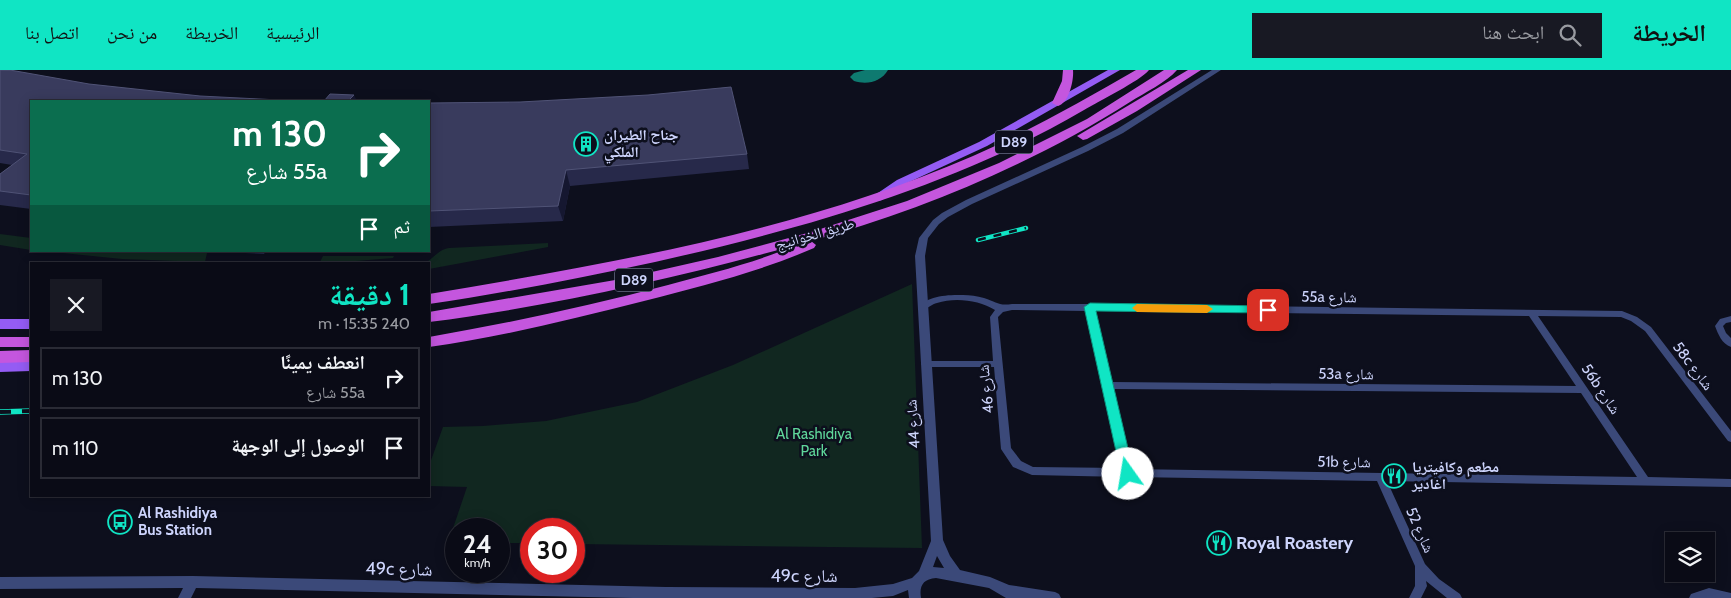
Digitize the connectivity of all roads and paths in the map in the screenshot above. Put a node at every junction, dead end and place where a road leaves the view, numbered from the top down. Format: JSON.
{"nodes":[{"id":1,"x":1068,"y":70,"type":"edge"},
{"id":2,"x":1115,"y":70,"type":"edge"},
{"id":3,"x":1144,"y":70,"type":"edge"},
{"id":4,"x":1172,"y":70,"type":"edge"},
{"id":5,"x":1217,"y":70,"type":"edge"},
{"id":6,"x":1193,"y":71,"type":"edge"},
{"id":7,"x":1058,"y":103,"type":"junction"},
{"id":8,"x":975,"y":178,"type":"junction"},
{"id":9,"x":876,"y":198,"type":"junction"},
{"id":10,"x":836,"y":229,"type":"junction"},
{"id":11,"x":430,"y":299,"type":"edge"},
{"id":12,"x":922,"y":307,"type":"junction"},
{"id":13,"x":1090,"y":307,"type":"junction"},
{"id":14,"x":1000,"y":309,"type":"junction"},
{"id":15,"x":1531,"y":313,"type":"junction"},
{"id":16,"x":1628,"y":316,"type":"joint"},
{"id":17,"x":430,"y":317,"type":"edge"},
{"id":18,"x":1731,"y":319,"type":"edge"},
{"id":19,"x":0,"y":324,"type":"edge"},
{"id":20,"x":30,"y":324,"type":"edge"},
{"id":21,"x":30,"y":342,"type":"edge"},
{"id":22,"x":430,"y":342,"type":"edge"},
{"id":23,"x":1731,"y":344,"type":"edge"},
{"id":24,"x":1,"y":347,"type":"edge"},
{"id":25,"x":30,"y":356,"type":"edge"},
{"id":26,"x":926,"y":364,"type":"junction"},
{"id":27,"x":998,"y":364,"type":"junction"},
{"id":28,"x":30,"y":366,"type":"edge"},
{"id":29,"x":0,"y":367,"type":"edge"},
{"id":30,"x":1108,"y":385,"type":"junction"},
{"id":31,"x":1584,"y":390,"type":"junction"},
{"id":32,"x":1731,"y":438,"type":"edge"},
{"id":33,"x":1018,"y":464,"type":"joint"},
{"id":34,"x":1128,"y":474,"type":"junction"},
{"id":35,"x":1381,"y":478,"type":"junction"},
{"id":36,"x":1646,"y":482,"type":"junction"},
{"id":37,"x":1731,"y":483,"type":"edge"},
{"id":38,"x":937,"y":540,"type":"junction"},
{"id":39,"x":1420,"y":566,"type":"junction"},
{"id":40,"x":957,"y":576,"type":"junction"},
{"id":41,"x":920,"y":578,"type":"junction"},
{"id":42,"x":193,"y":582,"type":"junction"},
{"id":43,"x":0,"y":583,"type":"edge"},
{"id":44,"x":539,"y":594,"type":"edge"},
{"id":45,"x":1011,"y":594,"type":"edge"},
{"id":46,"x":184,"y":598,"type":"edge"},
{"id":47,"x":915,"y":598,"type":"edge"},
{"id":48,"x":1055,"y":598,"type":"edge"},
{"id":49,"x":1415,"y":598,"type":"edge"},
{"id":50,"x":1456,"y":598,"type":"edge"},
{"id":51,"x":1695,"y":598,"type":"edge"},
{"id":52,"x":1728,"y":598,"type":"edge"}],
"edges":[{"from":1,"to":7,"type":"highway"},
{"from":2,"to":7,"type":"main road"},
{"from":3,"to":9,"type":"highway","name":"طريق الخوانيج","number":"D89"},
{"from":4,"to":8,"type":"highway","name":"طريق الخوانيج","number":"D89"},
{"from":5,"to":12,"type":"street","name":"شارع 44"},
{"from":6,"to":8,"type":"highway"},
{"from":7,"to":9,"type":"main road"},
{"from":8,"to":10,"type":"highway","name":"طريق الخوانيج","number":"D89"},
{"from":9,"to":11,"type":"highway","name":"طريق الخوانيج","number":"D89"},
{"from":10,"to":17,"type":"highway","name":"طريق الخوانيج","number":"D89"},
{"from":10,"to":22,"type":"highway"},
{"from":12,"to":14,"type":"street"},
{"from":12,"to":26,"type":"street","name":"شارع 44"},
{"from":13,"to":14,"type":"street","name":"55a شارع"},
{"from":13,"to":15,"type":"street","name":"55a شارع"},
{"from":13,"to":30,"type":"street"},
{"from":14,"to":27,"type":"street","name":"شارع 46"},
{"from":15,"to":16,"type":"street","name":"55a شارع"},
{"from":15,"to":31,"type":"street","name":"56b شارع"},
{"from":16,"to":32,"type":"street","name":"58c شارع"},
{"from":18,"to":23,"type":"street"},
{"from":19,"to":20,"type":"main road"},
{"from":21,"to":24,"type":"highway"},
{"from":24,"to":25,"type":"highway"},
{"from":26,"to":27,"type":"street"},
{"from":26,"to":38,"type":"street","name":"شارع 44"},
{"from":27,"to":33,"type":"street","name":"شارع 46"},
{"from":28,"to":29,"type":"main road"},
{"from":30,"to":31,"type":"street","name":"53a شارع"},
{"from":30,"to":34,"type":"street"},
{"from":31,"to":36,"type":"street","name":"56b شارع"},
{"from":33,"to":34,"type":"street","name":"51b شارع"},
{"from":34,"to":35,"type":"street","name":"51b شارع"},
{"from":35,"to":36,"type":"street","name":"51b شارع"},
{"from":35,"to":39,"type":"street","name":"شارع 52"},
{"from":36,"to":37,"type":"street","name":"51b شارع"},
{"from":38,"to":40,"type":"street","name":"شارع 44"},
{"from":38,"to":41,"type":"street","name":"شارع 44"},
{"from":39,"to":49,"type":"street","name":"شارع 52"},
{"from":39,"to":50,"type":"street","name":"شارع 52"},
{"from":40,"to":41,"type":"street","name":"49c شارع"},
{"from":40,"to":45,"type":"street","name":"49c شارع"},
{"from":41,"to":44,"type":"street","name":"49c شارع"},
{"from":41,"to":47,"type":"street","name":"شارع 44"},
{"from":42,"to":43,"type":"street","name":"49c شارع"},
{"from":42,"to":44,"type":"street","name":"49c شارع"},
{"from":42,"to":46,"type":"street"},
{"from":45,"to":48,"type":"street"},
{"from":51,"to":52,"type":"street"}]}
